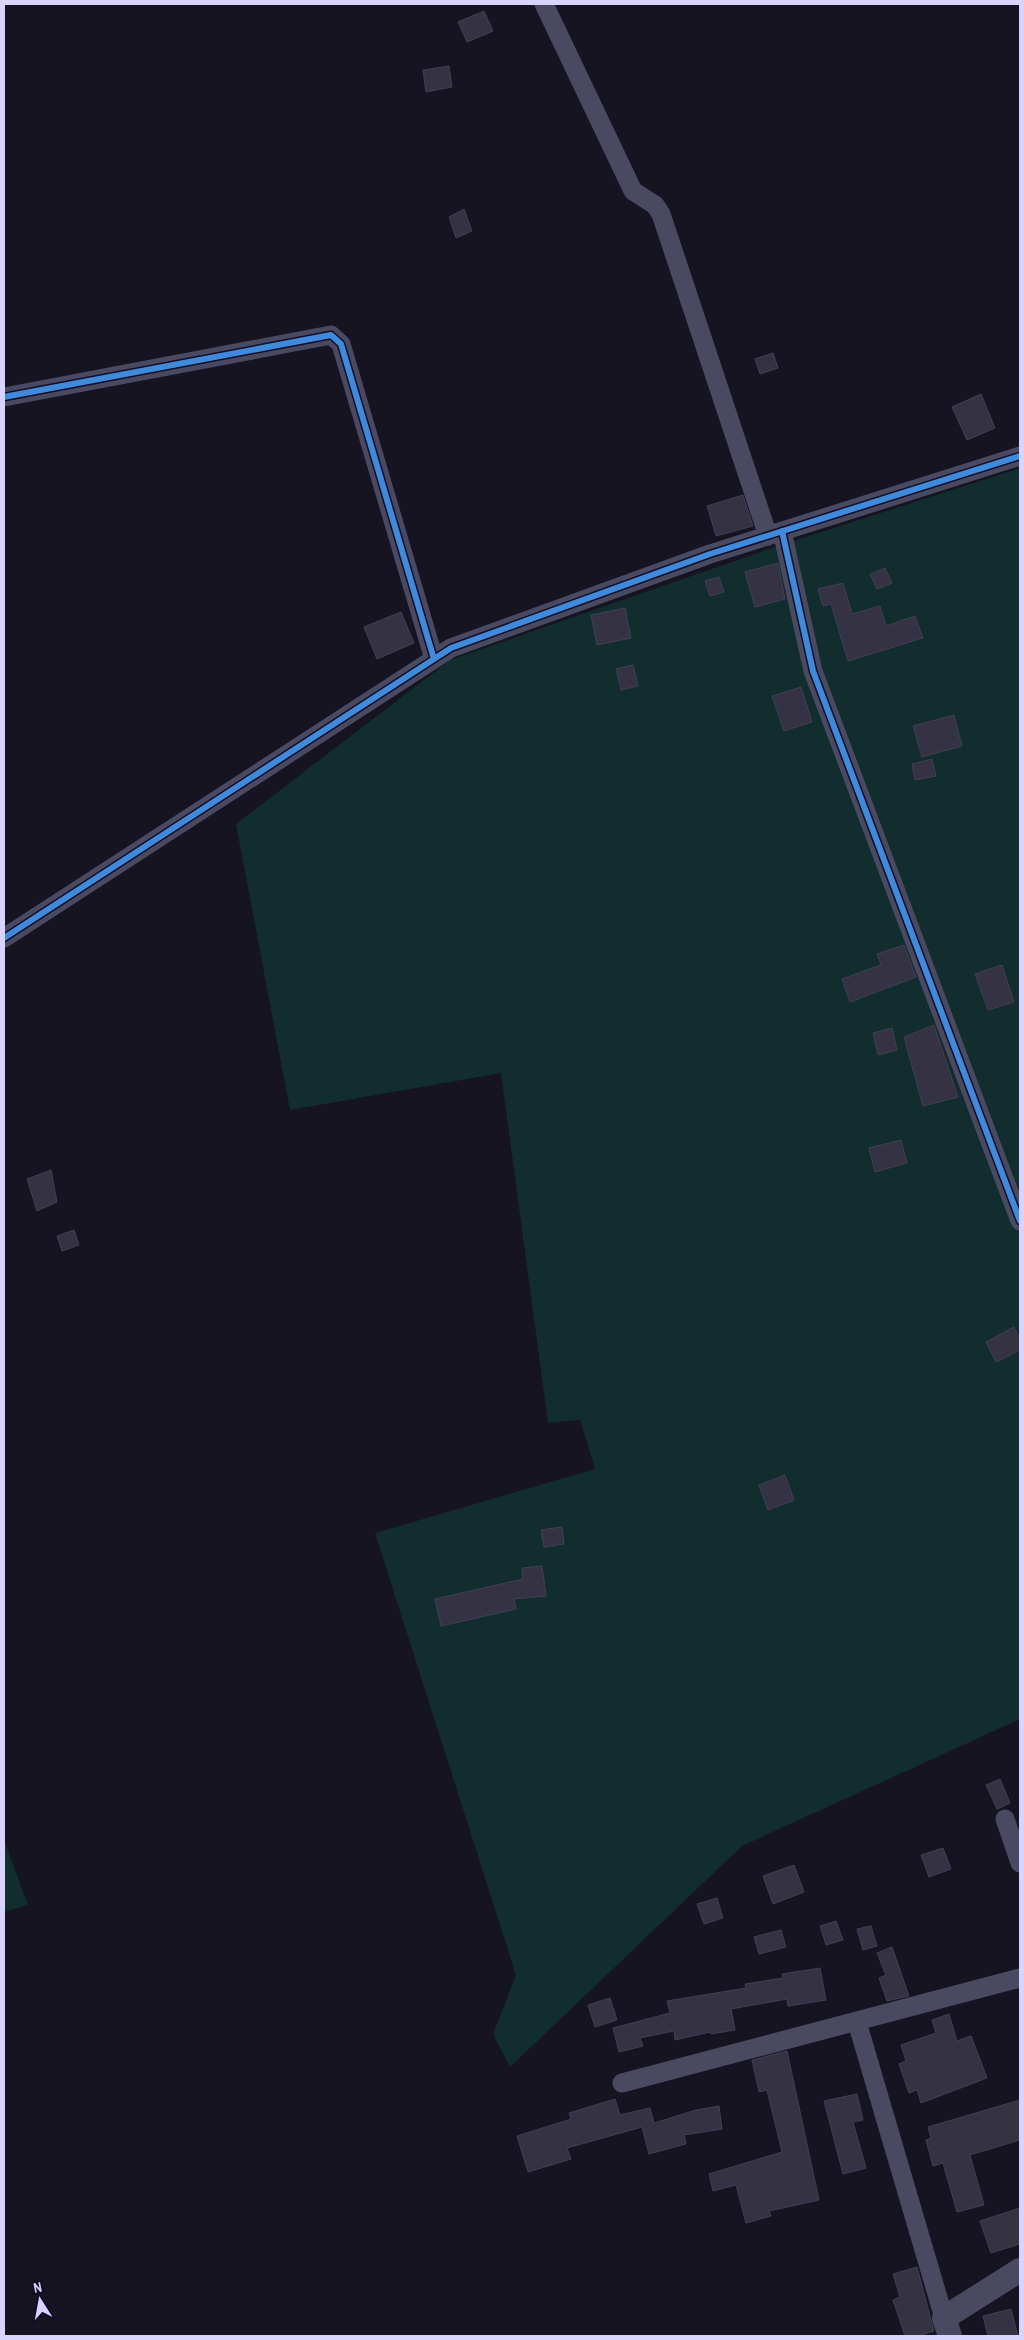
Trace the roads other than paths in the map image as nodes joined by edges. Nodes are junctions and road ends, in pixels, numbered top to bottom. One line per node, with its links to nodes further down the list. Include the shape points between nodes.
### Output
1 (544, 4): 4 (street, via 633,191 655,205 660,214)
2 (4, 397): 5 (street, via 331,335 340,344)
3 (1020, 456): 4 (street)
4 (775, 534): 5 (street, via 710,554 451,648); 7 (street, via 813,671)
5 (434, 659): 6 (street)
6 (4, 938)
7 (1020, 1221)
8 (1005, 1819): 9 (street)
9 (1020, 1863)
10 (1020, 1978): 11 (street)
11 (857, 2022): 12 (street); 14 (street)
12 (622, 2082)
13 (1020, 2270): 14 (street)
14 (947, 2327)

